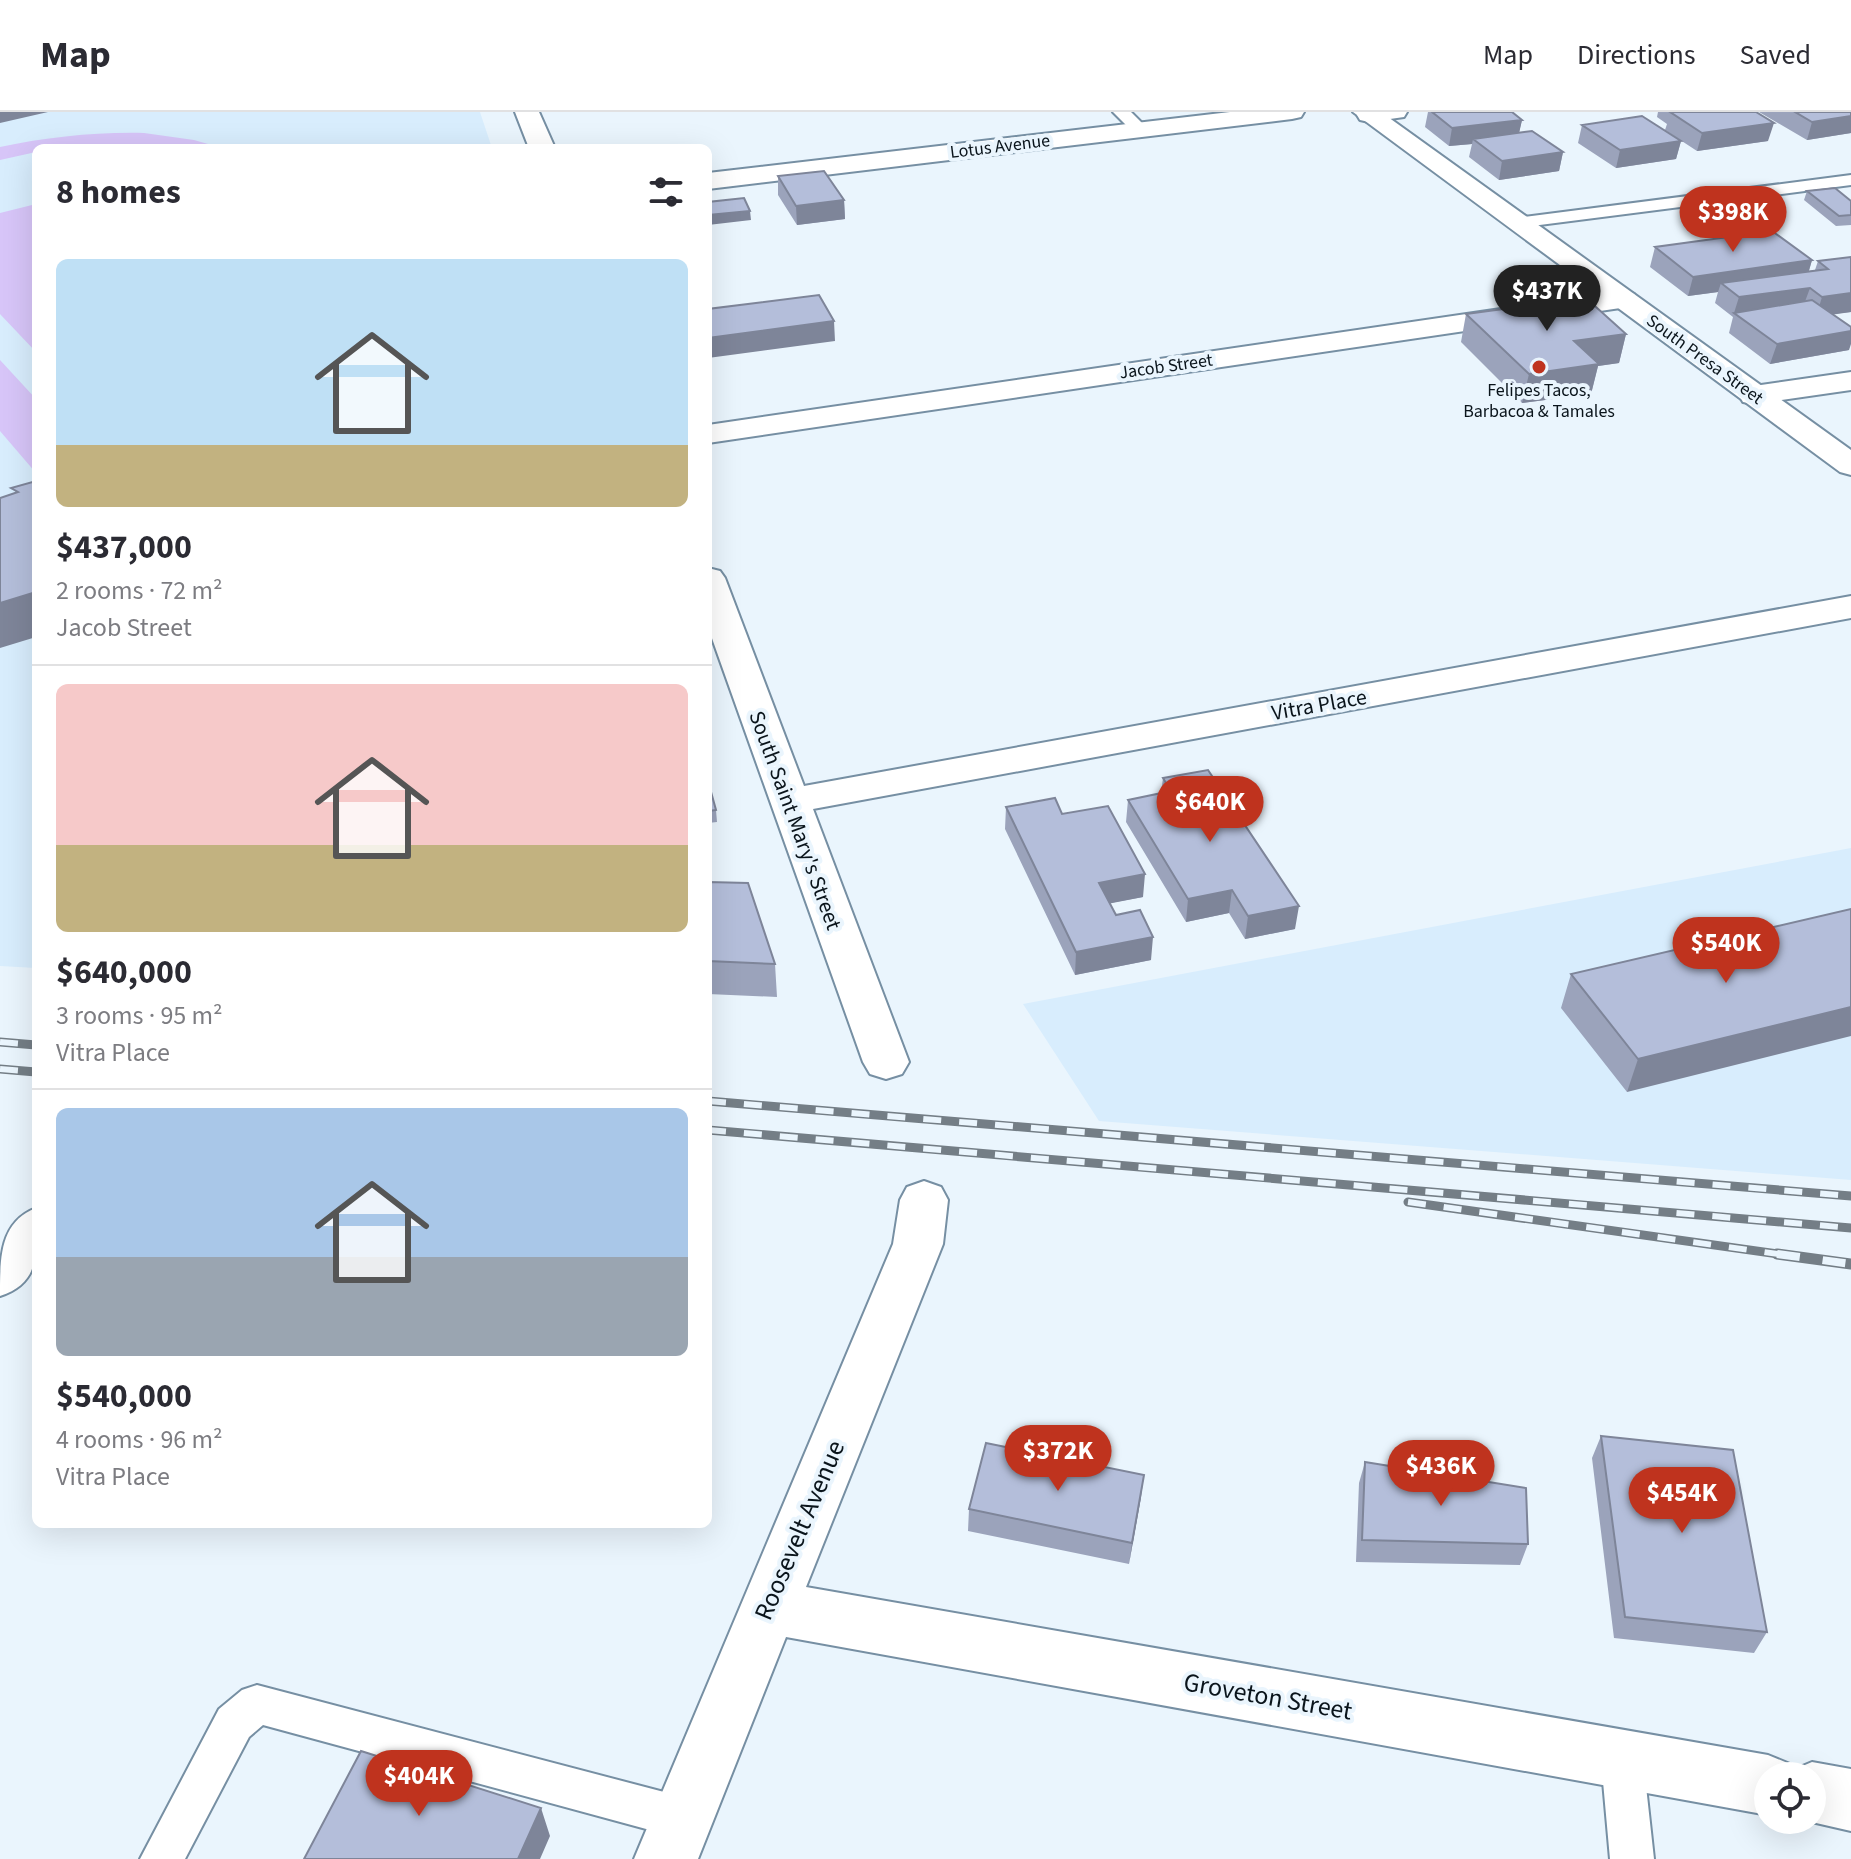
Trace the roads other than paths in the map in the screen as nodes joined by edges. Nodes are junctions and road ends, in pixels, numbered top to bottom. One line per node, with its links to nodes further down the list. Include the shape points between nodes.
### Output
1 (527, 112): 6 (street)
2 (1121, 112): 5 (lane)
3 (1292, 112): 5 (street, Lotus Avenue)
4 (1377, 113): 9 (street, South Presa Street)
5 (1140, 129): 8 (street, Lotus Avenue)
6 (540, 144)
7 (1851, 180): 9 (lane)
8 (712, 181)
9 (1517, 223): 10 (street, South Presa Street)
10 (1624, 300): 12 (street, South Presa Street); 13 (street, Jacob Street)
11 (1851, 381): 12 (street)
12 (1754, 395): 14 (street, South Presa Street)
13 (712, 433)
14 (1851, 465)
15 (712, 589): 17 (street, South Saint Mary's Street)
16 (1851, 607): 17 (street, Vitra Place)
17 (788, 801): 18 (street, South Saint Mary's Street)
18 (886, 1062)
19 (924, 1200): 22 (street, Roosevelt Avenue, via 918,1244)
20 (32, 1232): 21 (street)
21 (0, 1276)
22 (767, 1607): 23 (street, Groveton Street); 27 (street, Roosevelt Avenue)
23 (1622, 1759): 24 (street, Groveton Street); 29 (lane)
24 (1754, 1783)
25 (1826, 1796): 26 (street)
26 (1851, 1800)
27 (675, 1838): 28 (lane, via 257,1704 234,1723)
28 (162, 1859)
29 (1632, 1859)

